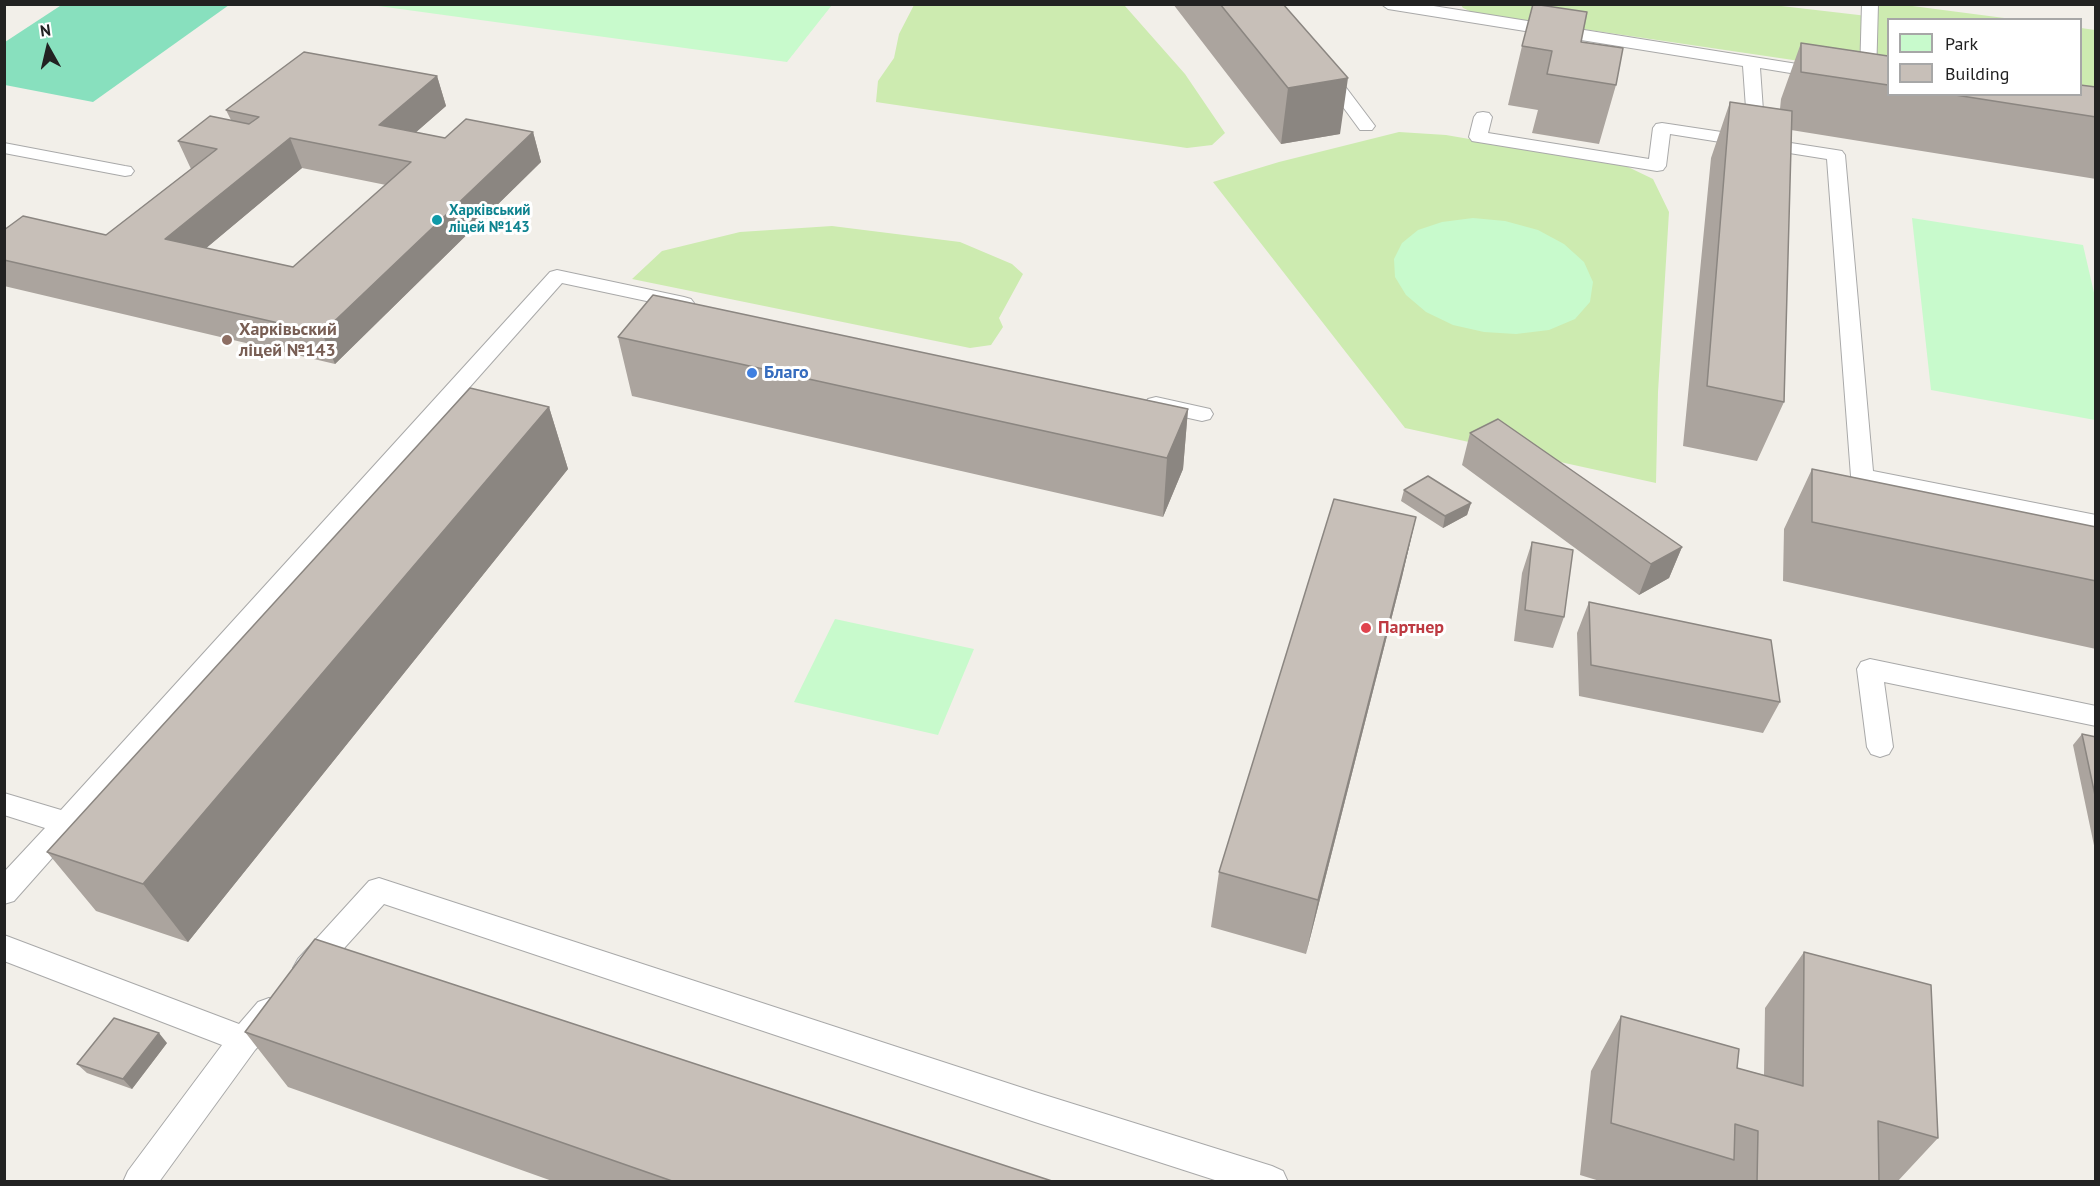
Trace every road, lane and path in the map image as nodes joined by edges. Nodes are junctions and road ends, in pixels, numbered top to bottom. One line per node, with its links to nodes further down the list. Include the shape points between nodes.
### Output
1 (1388, 4): 3 (lane)
2 (1870, 4): 6 (lane)
3 (1432, 8): 5 (lane)
4 (1316, 60): 9 (lane)
5 (1751, 63): 6 (lane); 10 (lane)
6 (1868, 81): 7 (lane)
7 (1887, 84)
8 (1483, 117): 10 (lane, via 1478,137 1657,166 1662,128)
9 (1366, 126)
10 (1758, 143): 16 (lane, via 1836,155 1862,476)
11 (4, 148): 12 (lane)
12 (125, 171)
13 (702, 307): 20 (lane, via 557,276)
14 (1133, 399): 15 (lane)
15 (1203, 414)
16 (2096, 523)
17 (2096, 716): 18 (lane, via 1870,669)
18 (1880, 747)
19 (4, 804): 20 (lane)
20 (66, 824): 21 (lane)
21 (4, 892)
22 (4, 948): 23 (lane)
23 (244, 1040): 24 (lane); 25 (lane, via 379,890)
24 (139, 1182)
25 (1272, 1182)

